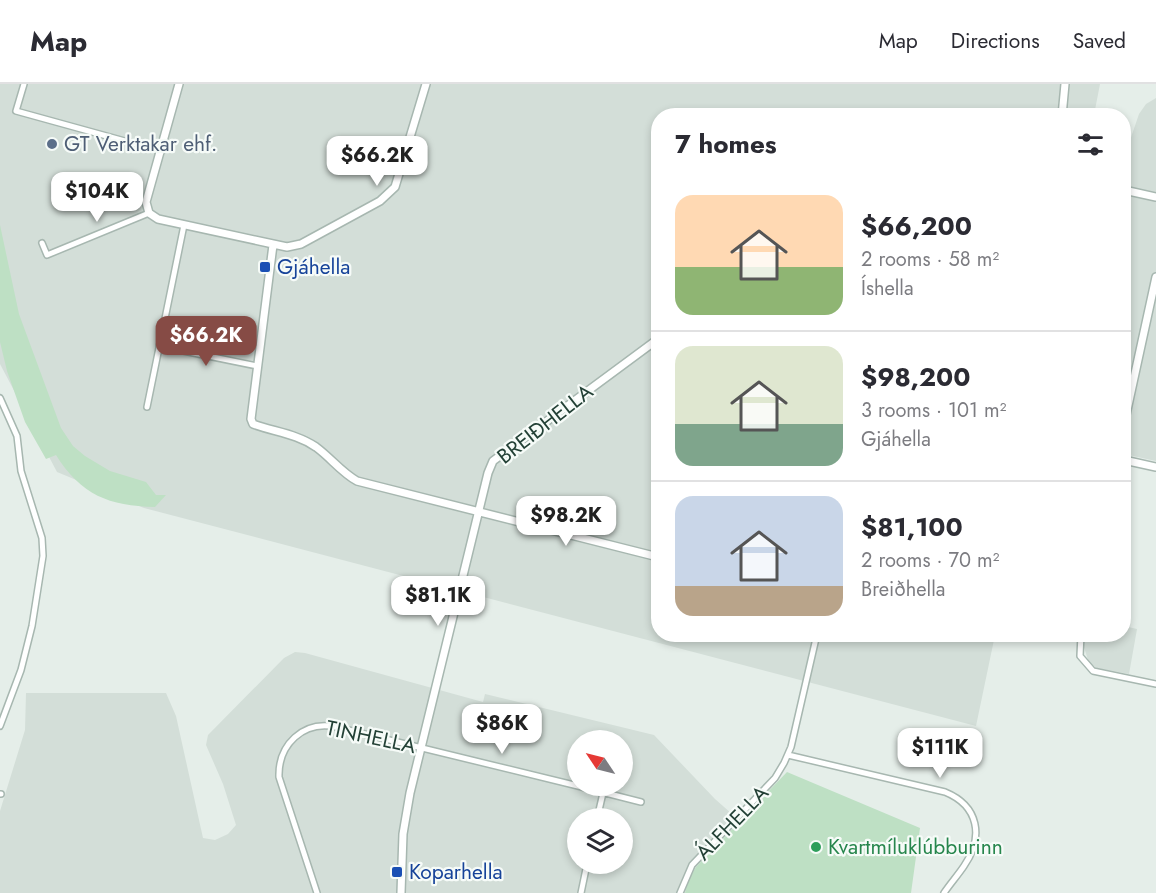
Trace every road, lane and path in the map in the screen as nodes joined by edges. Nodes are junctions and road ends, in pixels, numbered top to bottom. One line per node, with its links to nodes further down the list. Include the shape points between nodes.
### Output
1 (24, 84): 6 (street, via 16,111)
2 (179, 84): 6 (street)
3 (426, 84): 12 (street, via 398,180 388,195 301,244)
4 (1065, 84): 5 (street)
5 (1063, 108)
6 (161, 151): 9 (street, via 146,202)
7 (1131, 192): 8 (street)
8 (1156, 197)
9 (148, 213): 10 (street); 11 (street, via 47,255)
10 (184, 225): 12 (street); 15 (street)
11 (42, 243)
12 (273, 244): 16 (street)
13 (1156, 277): 17 (street)
14 (651, 344): 22 (street, BREIÐHELLA, via 501,454 488,473)
15 (159, 346): 16 (street); 19 (street)
16 (257, 366): 22 (street, via 253,424 286,433 316,448 357,481)
17 (1131, 391)
18 (0, 398): 27 (street, via 17,436 21,471 42,538 43,556 21,670)
19 (147, 407)
20 (1131, 462): 21 (street)
21 (1156, 467)
22 (480, 513): 23 (street); 28 (street, BREIÐHELLA)
23 (651, 555)
24 (815, 642): 29 (street, ÁLFHELLA)
25 (1081, 642): 26 (street, via 1080,656 1093,671)
26 (1156, 684)
27 (0, 726)
28 (420, 748): 30 (street, TINHELLA); 34 (street, TINHELLA, via 328,725 306,728 287,746 280,759 279,777); 35 (street, BREIÐHELLA, via 403,834)
29 (788, 756): 37 (street, ÁLFHELLA, via 775,778 692,865); 38 (street, via 945,792 963,802 973,814 974,838 965,865)
30 (567, 783)
31 (616, 796): 32 (street, TINHELLA)
32 (641, 802)
33 (586, 874): 36 (street)
34 (317, 893)
35 (401, 893)
36 (581, 893)
37 (680, 893)
38 (944, 893)

